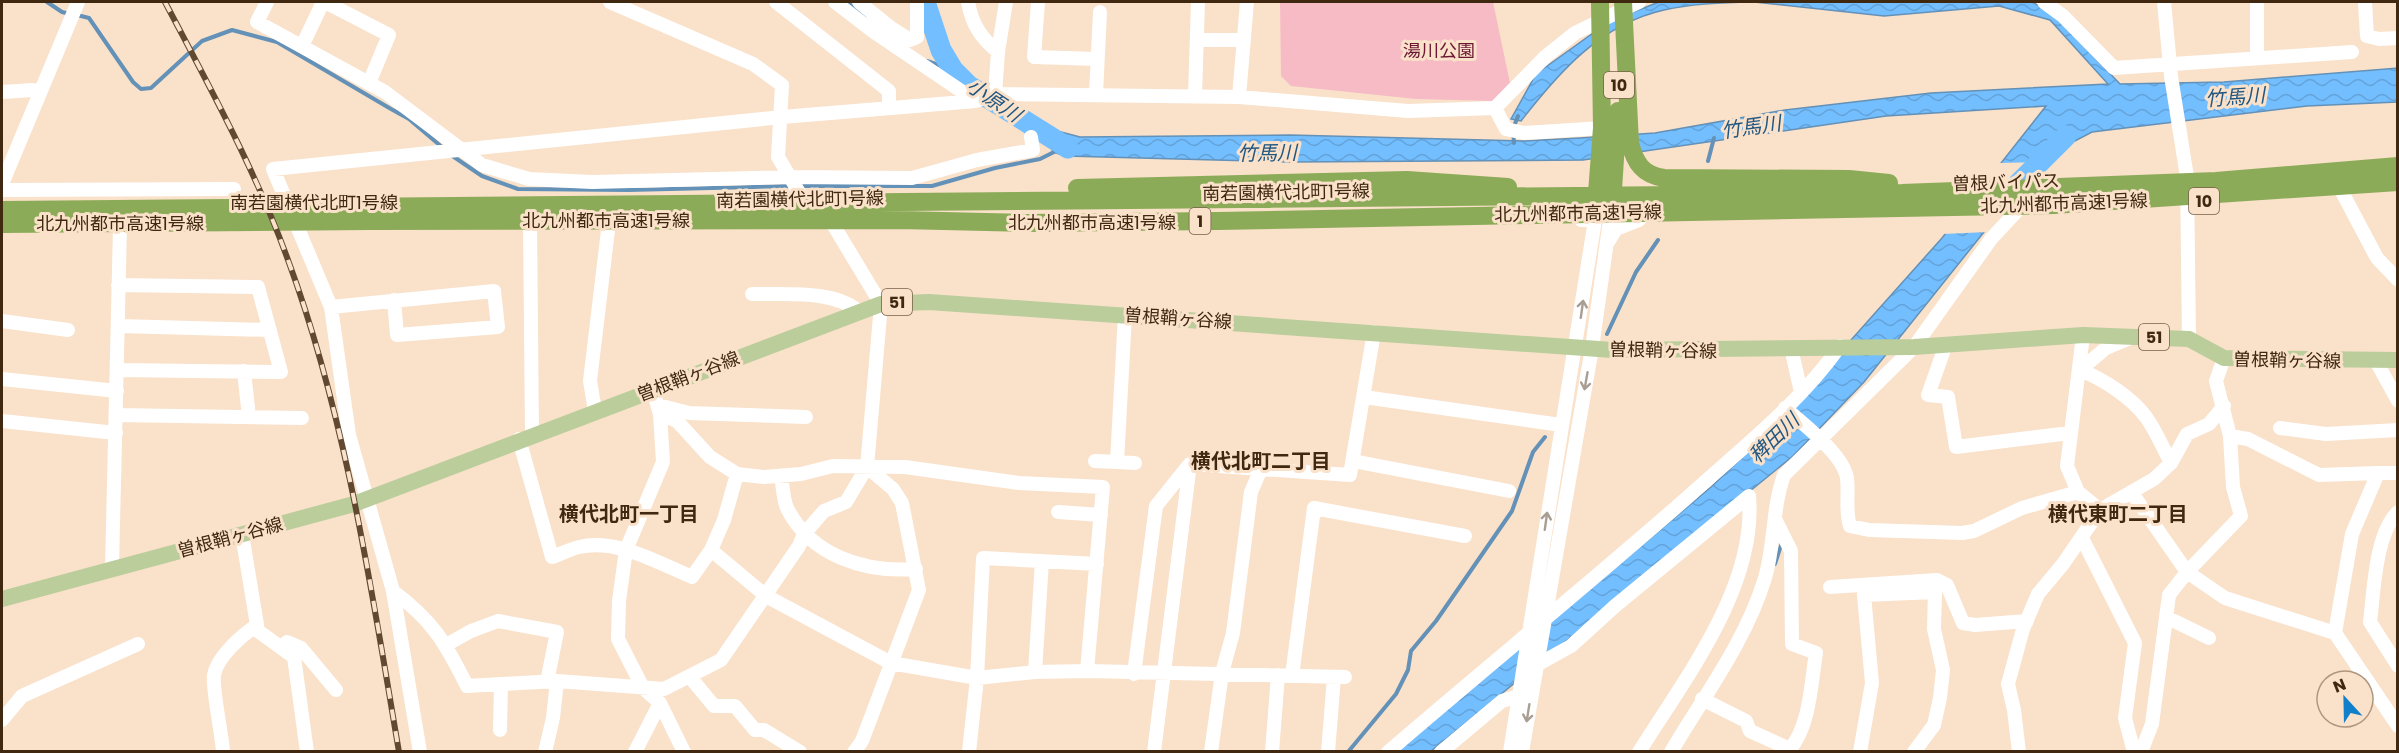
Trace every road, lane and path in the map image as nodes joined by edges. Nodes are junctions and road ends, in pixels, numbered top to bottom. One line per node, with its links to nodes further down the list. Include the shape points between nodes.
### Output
1 (266, 2): 26 (street, via 257,22)
2 (324, 2): 26 (street); 32 (street, via 389,35)
3 (610, 2): 42 (street, via 753,64 782,85)
4 (776, 2): 40 (street, via 890,91)
5 (836, 2): 22 (street)
6 (860, 2): 22 (street)
7 (917, 2): 22 (street, via 917,37 910,40)
8 (968, 2): 27 (street, via 972,21)
9 (1006, 2): 27 (street)
10 (1038, 2): 30 (street, via 1035,57)
11 (1198, 2): 24 (street)
12 (1247, 2): 25 (street)
13 (1622, 2): 43 (highway, via 1623,33)
14 (1639, 2): 41 (street, via 1575,33 1545,57)
15 (2044, 2): 31 (street, via 2114,68)
16 (2164, 2): 31 (street)
17 (2257, 2): 29 (street)
18 (2365, 2): 23 (street, via 2367,36)
19 (73, 3): 34 (street)
20 (1600, 4): 43 (highway, 10)
21 (1100, 12): 30 (street)
22 (879, 27): 39 (street)
23 (2397, 38)
24 (1197, 40): 25 (street); 37 (street)
25 (1244, 40): 38 (street)
26 (302, 46): 32 (street)
27 (998, 52): 35 (street)
28 (2352, 52): 29 (street)
29 (2257, 58): 31 (street)
30 (1097, 59): 36 (street)
31 (2171, 69): 50 (street)
32 (369, 83): 45 (street)
33 (2, 92): 34 (street)
34 (40, 93): 52 (street)
35 (995, 94): 36 (street); 39 (street)
36 (1096, 94): 37 (street)
37 (1195, 95): 38 (street)
38 (1239, 96): 41 (street, via 1408,111)
39 (976, 101): 40 (street)
40 (889, 108): 42 (street)
41 (1495, 108): 43 (street, via 1506,129 1524,133)
42 (782, 117): 45 (street); 49 (street, via 778,157)
43 (1612, 134): 46 (highway); 46 (highway, 10)
44 (1030, 137): 49 (street, via 1033,150 912,178)
45 (462, 148): 49 (street, via 482,165 529,179 592,182); 82 (street, via 273,169)
46 (1612, 159): 53 (highway, via 1664,178 1849,179); 58 (highway, 10)
47 (2397, 159): 50 (highway, 曽根バイパス / 10)
48 (2397, 166): 61 (highway, 北九州都市高速1号線 / 1, via 2216,181 1902,193)
49 (790, 177): 60 (street)
50 (2187, 177): 53 (highway, 曽根バイパス / 10); 62 (street)
51 (2397, 182): 66 (highway, 北九州都市高速1号線 / 1, via 2054,205 1026,224)
52 (2, 184)
53 (1902, 185): 58 (highway, 曽根バイパス / 10)
54 (2397, 188): 59 (highway, 曽根バイパス / 10)
55 (234, 189): 57 (street)
56 (1543, 189): 58 (street, 南若園横代北町1号線); 60 (street, 南若園横代北町1号線); 61 (highway, via 1407,180 1111,186)
57 (2, 190)
58 (1607, 191): 65 (highway, 曽根バイパス / 10, via 1625,203 1771,203); 67 (highway, 10)
59 (2342, 192): 62 (highway, 曽根バイパス / 10); 77 (street, via 2377,258)
60 (803, 199): 63 (street, 南若園横代北町1号線, via 205,203); 73 (street)
61 (928, 200): 63 (highway, 北九州都市高速1号線 / 1)
62 (2188, 202): 64 (highway, 曽根バイパス / 10); 92 (street)
63 (2, 209)
64 (2013, 212): 65 (highway, 曽根バイパス / 10); 95 (street)
65 (1923, 216): 68 (highway, 曽根バイパス / 10)
66 (900, 220): 69 (highway, via 1026,212 1404,208); 72 (highway, 北九州都市高速1号線 / 1)
67 (1602, 220): 68 (highway, 曽根バイパス / 10); 69 (street, 南若園横代北町1号線); 76 (street); 96 (street, one-way to 67)
68 (1639, 220): 76 (street, via 1616,229)
69 (1503, 221): 73 (street, 南若園横代北町1号線, via 1218,229)
70 (609, 222): 71 (street, 南若園横代北町1号線); 73 (street, 南若園横代北町1号線); 112 (street, via 590,381)
71 (530, 223): 74 (street, 南若園横代北町1号線); 124 (street)
72 (2, 224)
73 (834, 226): 81 (street)
74 (120, 227): 75 (street, 南若園横代北町1号線); 78 (street)
75 (2, 229)
76 (1606, 245): 96 (street)
77 (2397, 280)
78 (118, 285): 86 (street); 88 (street, via 258,287)
79 (752, 294): 83 (street, via 824,297 851,304)
80 (394, 300): 80 (street, via 494,291 498,327 397,335); 82 (street)
81 (881, 304): 83 (main road, 曽根鞘ヶ谷線 / 51); 84 (main road, 曽根鞘ヶ谷線 / 51, via 929,302); 132 (street)
82 (331, 307): 141 (street, via 349,435)
83 (860, 312): 109 (main road, 曽根鞘ヶ谷線 / 51)
84 (1125, 315): 89 (main road, 曽根鞘ヶ谷線 / 51); 128 (street)
85 (2, 321): 87 (street)
86 (119, 326): 88 (street); 101 (street)
87 (68, 330)
88 (270, 330): 103 (street, via 281,372)
89 (1374, 332): 96 (main road, 曽根鞘ヶ谷線 / 51); 107 (street)
90 (2083, 335): 91 (main road, 曽根鞘ヶ谷線 / 51); 93 (main road, 曽根鞘ヶ谷線 / 51); 102 (street)
91 (2134, 336): 92 (main road, 曽根鞘ヶ谷線 / 51); 102 (street, via 2106,348)
92 (2189, 339): 98 (main road, 曽根鞘ヶ谷線 / 51)
93 (1946, 344): 95 (main road, 曽根鞘ヶ谷線 / 51); 122 (street, via 1928,395 1948,397 1956,447)
94 (1840, 346): 95 (main road, 曽根鞘ヶ谷線 / 51); 97 (main road, 曽根鞘ヶ谷線 / 51); 106 (street)
95 (1910, 346): 125 (street)
96 (1584, 347): 97 (main road, 曽根鞘ヶ谷線 / 51, via 1715,351); 118 (street); 163 (street, one-way to 163, via 1552,576)
97 (1791, 348): 106 (street)
98 (2223, 358): 100 (main road, 曽根鞘ヶ谷線 / 51); 110 (street, via 2217,381)
99 (2397, 360): 100 (main road, 曽根鞘ヶ谷線 / 51)
100 (2376, 361): 108 (street)
101 (118, 370): 103 (street); 105 (street)
102 (2080, 370): 122 (street); 130 (street, via 2096,376 2146,417)
103 (244, 372): 114 (street)
104 (2, 379): 105 (street)
105 (117, 391): 113 (street)
106 (1801, 392): 111 (street)
107 (1364, 397): 118 (street); 126 (street)
108 (2397, 401)
109 (657, 403): 112 (main road, 曽根鞘ヶ谷線 / 51); 115 (street, via 689,413); 135 (street, via 710,457); 151 (street, via 663,462)
110 (2224, 406): 123 (street); 130 (street, via 2209,423 2187,434)
111 (1785, 408): 125 (street); 163 (street, via 1573,598)
112 (594, 411): 124 (main road, 曽根鞘ヶ谷線 / 51)
113 (117, 416): 114 (street); 121 (street)
114 (249, 417): 116 (street)
115 (806, 417)
116 (302, 418)
117 (2, 421): 121 (street)
118 (1561, 425): 163 (street, one-way to 118, via 1538,579)
119 (2280, 428): 120 (street, via 2326,434)
120 (2397, 430)
121 (116, 433): 155 (street)
122 (2070, 434): 139 (street, via 2067,466)
123 (2230, 436): 134 (street, via 2248,439 2319,475); 157 (street, via 2233,488 2241,516)
124 (526, 437): 141 (main road, 曽根鞘ヶ谷線 / 51); 151 (street, via 552,557 581,547)
125 (1819, 439): 139 (street, via 1845,468 1850,526 1869,530 1974,531 2022,508); 146 (street, via 1784,475 1775,500)
126 (1353, 460): 133 (street, via 1350,475); 138 (street)
127 (1095, 461): 128 (street)
128 (1117, 462): 129 (street)
129 (1135, 463)
130 (2171, 463): 140 (street)
131 (1190, 464): 133 (street); 176 (street); 177 (street, via 1156,506)
132 (867, 467): 137 (street, via 833,466); 145 (street, via 905,467 1019,483 1103,487); 148 (street, via 846,502 824,511); 156 (street, via 893,489 902,503)
133 (1261, 469): 178 (street, via 1251,492 1233,633)
134 (2378, 473): 136 (street); 166 (street, via 2352,534)
135 (737, 474): 137 (street); 152 (street)
136 (2397, 474)
137 (781, 476): 148 (street, via 786,506)
138 (1509, 491)
139 (2078, 492): 142 (street)
140 (2132, 493): 142 (street); 157 (street)
141 (368, 498): 147 (main road, 曽根鞘ヶ谷線 / 51); 159 (street)
142 (2100, 510): 150 (street)
143 (1058, 512): 145 (street)
144 (2397, 512): 172 (street, via 2381,542 2370,622)
145 (1101, 515): 154 (street)
146 (1775, 519): 187 (street, via 1765,578 1750,621); 192 (street, via 1791,551 1792,644 1816,653 1798,740)
147 (242, 534): 155 (main road, 曽根鞘ヶ谷線 / 51); 165 (street)
148 (804, 534): 156 (street, via 825,552 857,564 893,571); 160 (street)
149 (1465, 536): 179 (street, via 1314,508)
150 (2082, 538): 164 (street, via 2038,594); 215 (street, via 2135,643 2125,718)
151 (626, 550): 152 (street, via 692,577); 184 (street, via 618,639)
152 (711, 550): 160 (street)
153 (1042, 561): 154 (street); 175 (street); 181 (street, via 983,558)
154 (1097, 564): 174 (street)
155 (112, 568): 161 (main road, 曽根鞘ヶ谷線 / 51)
156 (916, 568): 171 (street, via 919,590)
157 (2187, 572): 162 (street, via 2169,595); 166 (street, via 2225,598)
158 (1830, 587): 164 (street, via 1937,580 1947,585 1963,623)
159 (393, 591): 169 (street, via 414,607); 195 (street)
160 (766, 596): 171 (street); 180 (street, via 721,660)
161 (2, 599)
162 (2166, 617): 167 (street); 216 (street, via 2152,724)
163 (1539, 620): 173 (street); 185 (street); 206 (street)
164 (2027, 621): 214 (street, via 2008,684)
165 (257, 625): 170 (street, via 258,631); 193 (street, via 225,656 214,675)
166 (2335, 633): 190 (street)
167 (2209, 638)
168 (138, 644): 189 (street, via 22,696)
169 (446, 645): 182 (street, via 498,621 557,632); 183 (street, via 467,686)
170 (282, 648): 186 (street, via 286,642 301,648); 194 (street, via 294,657)
171 (891, 663): 181 (street); 200 (street, via 862,741)
172 (2397, 666)
173 (1535, 670): 209 (street, one-way to 209); 210 (street, via 1571,646 1749,496 1751,514 1744,560 1724,610)
174 (1087, 671): 175 (street); 177 (street)
175 (1035, 672): 181 (street)
176 (1164, 672): 177 (street); 178 (street); 202 (street)
177 (1134, 674)
178 (1222, 674): 179 (street); 203 (street)
179 (1285, 675): 204 (street); 205 (street, via 1340,677)
180 (690, 676): 184 (street, via 664,689); 199 (street, via 714,706 735,706 755,730 764,730)
181 (977, 678): 201 (street)
182 (552, 682): 183 (street); 184 (street); 196 (street, via 553,718)
183 (501, 684): 191 (street)
184 (643, 688): 188 (street)
185 (1520, 689): 207 (street); 208 (street)
186 (336, 690)
187 (1702, 699): 192 (street, via 1746,721 1750,731); 211 (street)
188 (660, 704): 197 (street); 198 (street)
189 (2, 720)
190 (2397, 726)
191 (500, 730)
192 (1790, 750)
193 (223, 752)
194 (307, 752)
195 (420, 752)
196 (545, 752)
197 (635, 752)
198 (684, 752)
199 (800, 752)
200 (854, 752)
201 (969, 752)
202 (1154, 752)
203 (1211, 752)
204 (1272, 752)
205 (1328, 752)
206 (1388, 752)
207 (1441, 752)
208 (1510, 752)
209 (1522, 752)
210 (1639, 752)
211 (1671, 752)
212 (1860, 752): 213 (street, via 1872,683 1864,595 1935,592 1934,629 1943,670 1940,698 1934,725)
213 (1914, 752)
214 (2019, 752)
215 (2134, 752)
216 (2141, 752)

